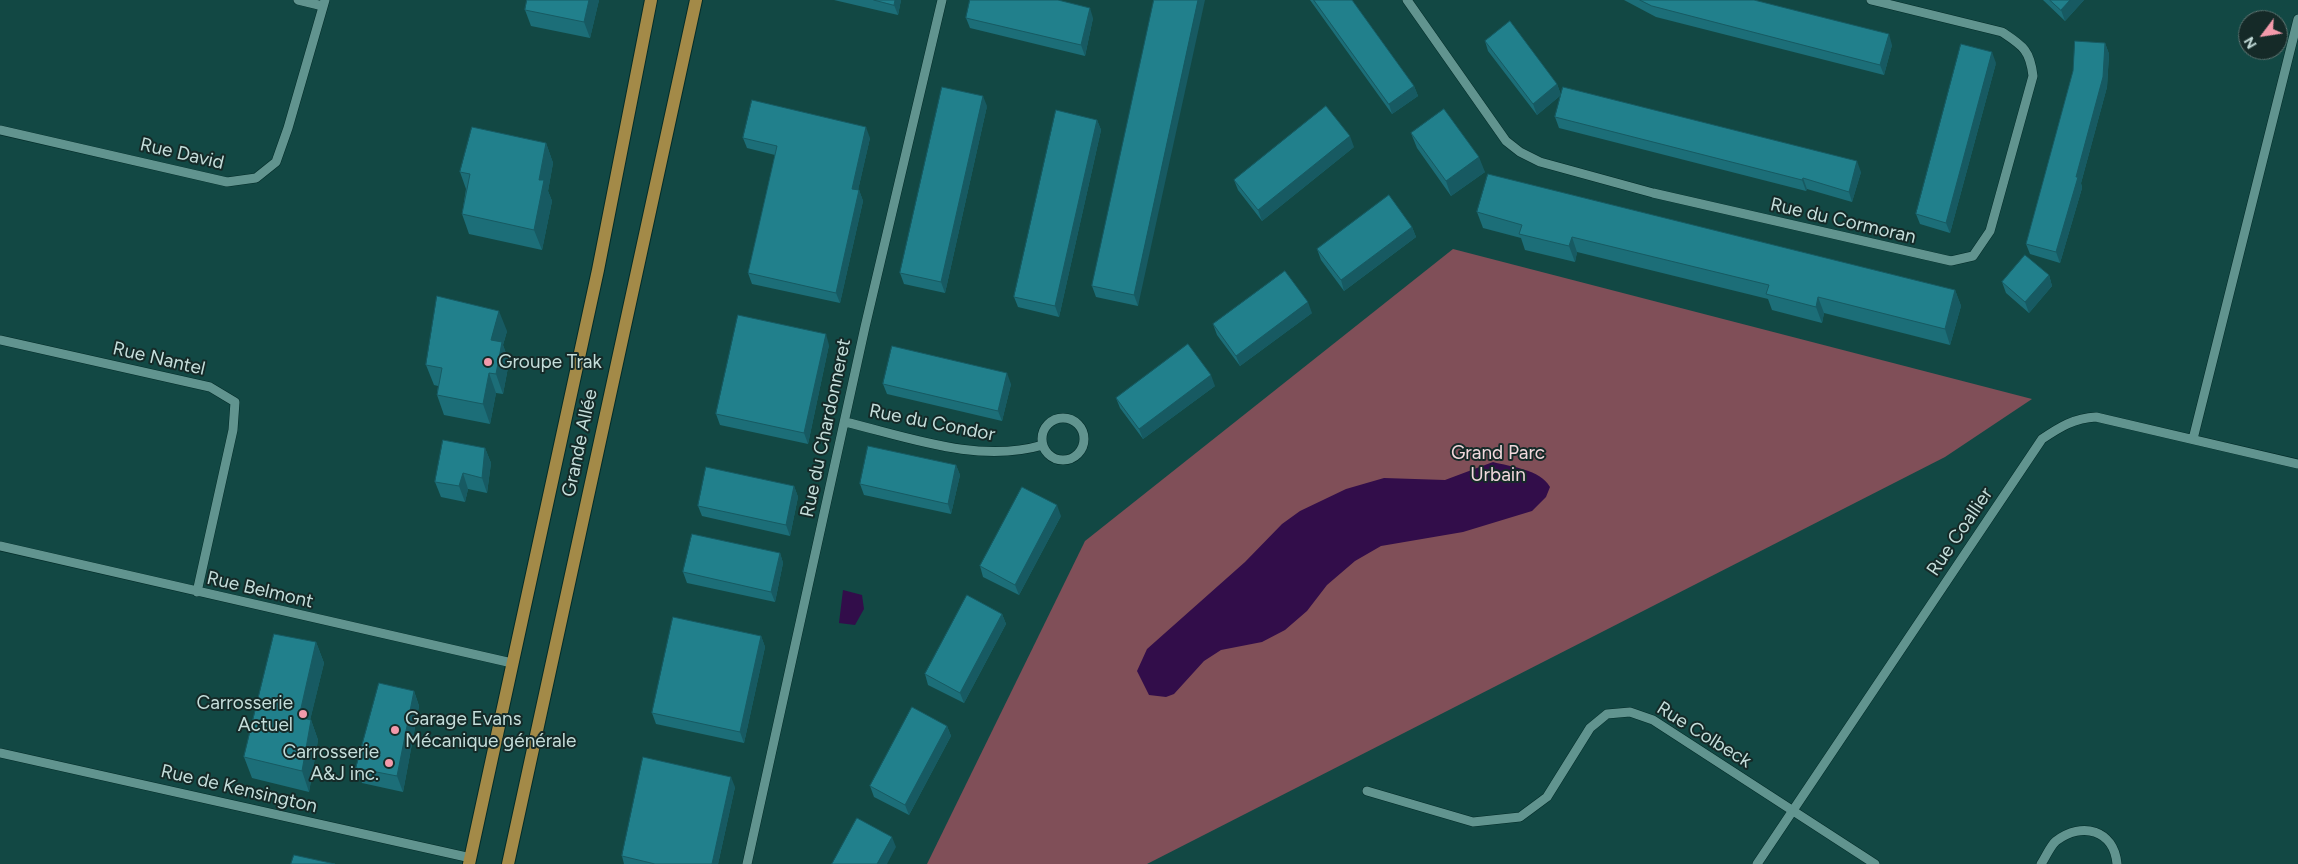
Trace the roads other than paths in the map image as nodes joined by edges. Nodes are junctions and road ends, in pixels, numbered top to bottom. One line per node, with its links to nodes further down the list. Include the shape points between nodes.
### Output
1 (298, 0): 7 (street)
2 (650, 0): 17 (main road, Grande Allée, via 598,270)
3 (696, 0): 22 (main road, Grande Allée)
4 (942, 0): 11 (street, Rue du Chardonneret)
5 (1408, 0): 6 (street, Rue du Cormoran, via 1506,141 1540,162 1865,244 1951,261 1973,256 1990,231 2033,76 2031,57 2002,32)
6 (1871, 0)
7 (324, 3): 9 (street, Rue David, via 276,162 256,178 228,182)
8 (2298, 19): 12 (street)
9 (0, 130)
10 (0, 340): 16 (street, Rue Nantel, via 210,387 235,402 233,430)
11 (844, 422): 13 (street, Rue du Condor, via 980,452 1019,451); 23 (street, Rue du Chardonneret)
12 (2193, 439): 14 (street, Rue Coallier); 20 (street, Rue Coallier, via 2096,417 2064,424 2042,439)
13 (1043, 445): 13 (street, via 1051,456 1066,460 1080,450 1083,434 1073,421 1057,419 1044,429)
14 (2298, 464)
15 (0, 546): 16 (street, Rue Belmont)
16 (197, 592): 17 (street, Rue Belmont)
17 (512, 663): 21 (main road, Grande Allée)
18 (0, 753): 21 (street, Rue de Kensington)
19 (1367, 791): 20 (street, Rue Colbeck, via 1473,822 1520,816 1547,796 1590,728 1607,714 1630,712 1653,720)
20 (1794, 811): 24 (street, Rue Coallier); 25 (street, Rue Colbeck)
21 (470, 861)
22 (508, 864)
23 (747, 864)
24 (1757, 864)
25 (1875, 864)
26 (2041, 864): 27 (street, via 2055,842 2072,831 2092,829 2105,837 2116,853)
27 (2117, 864)

